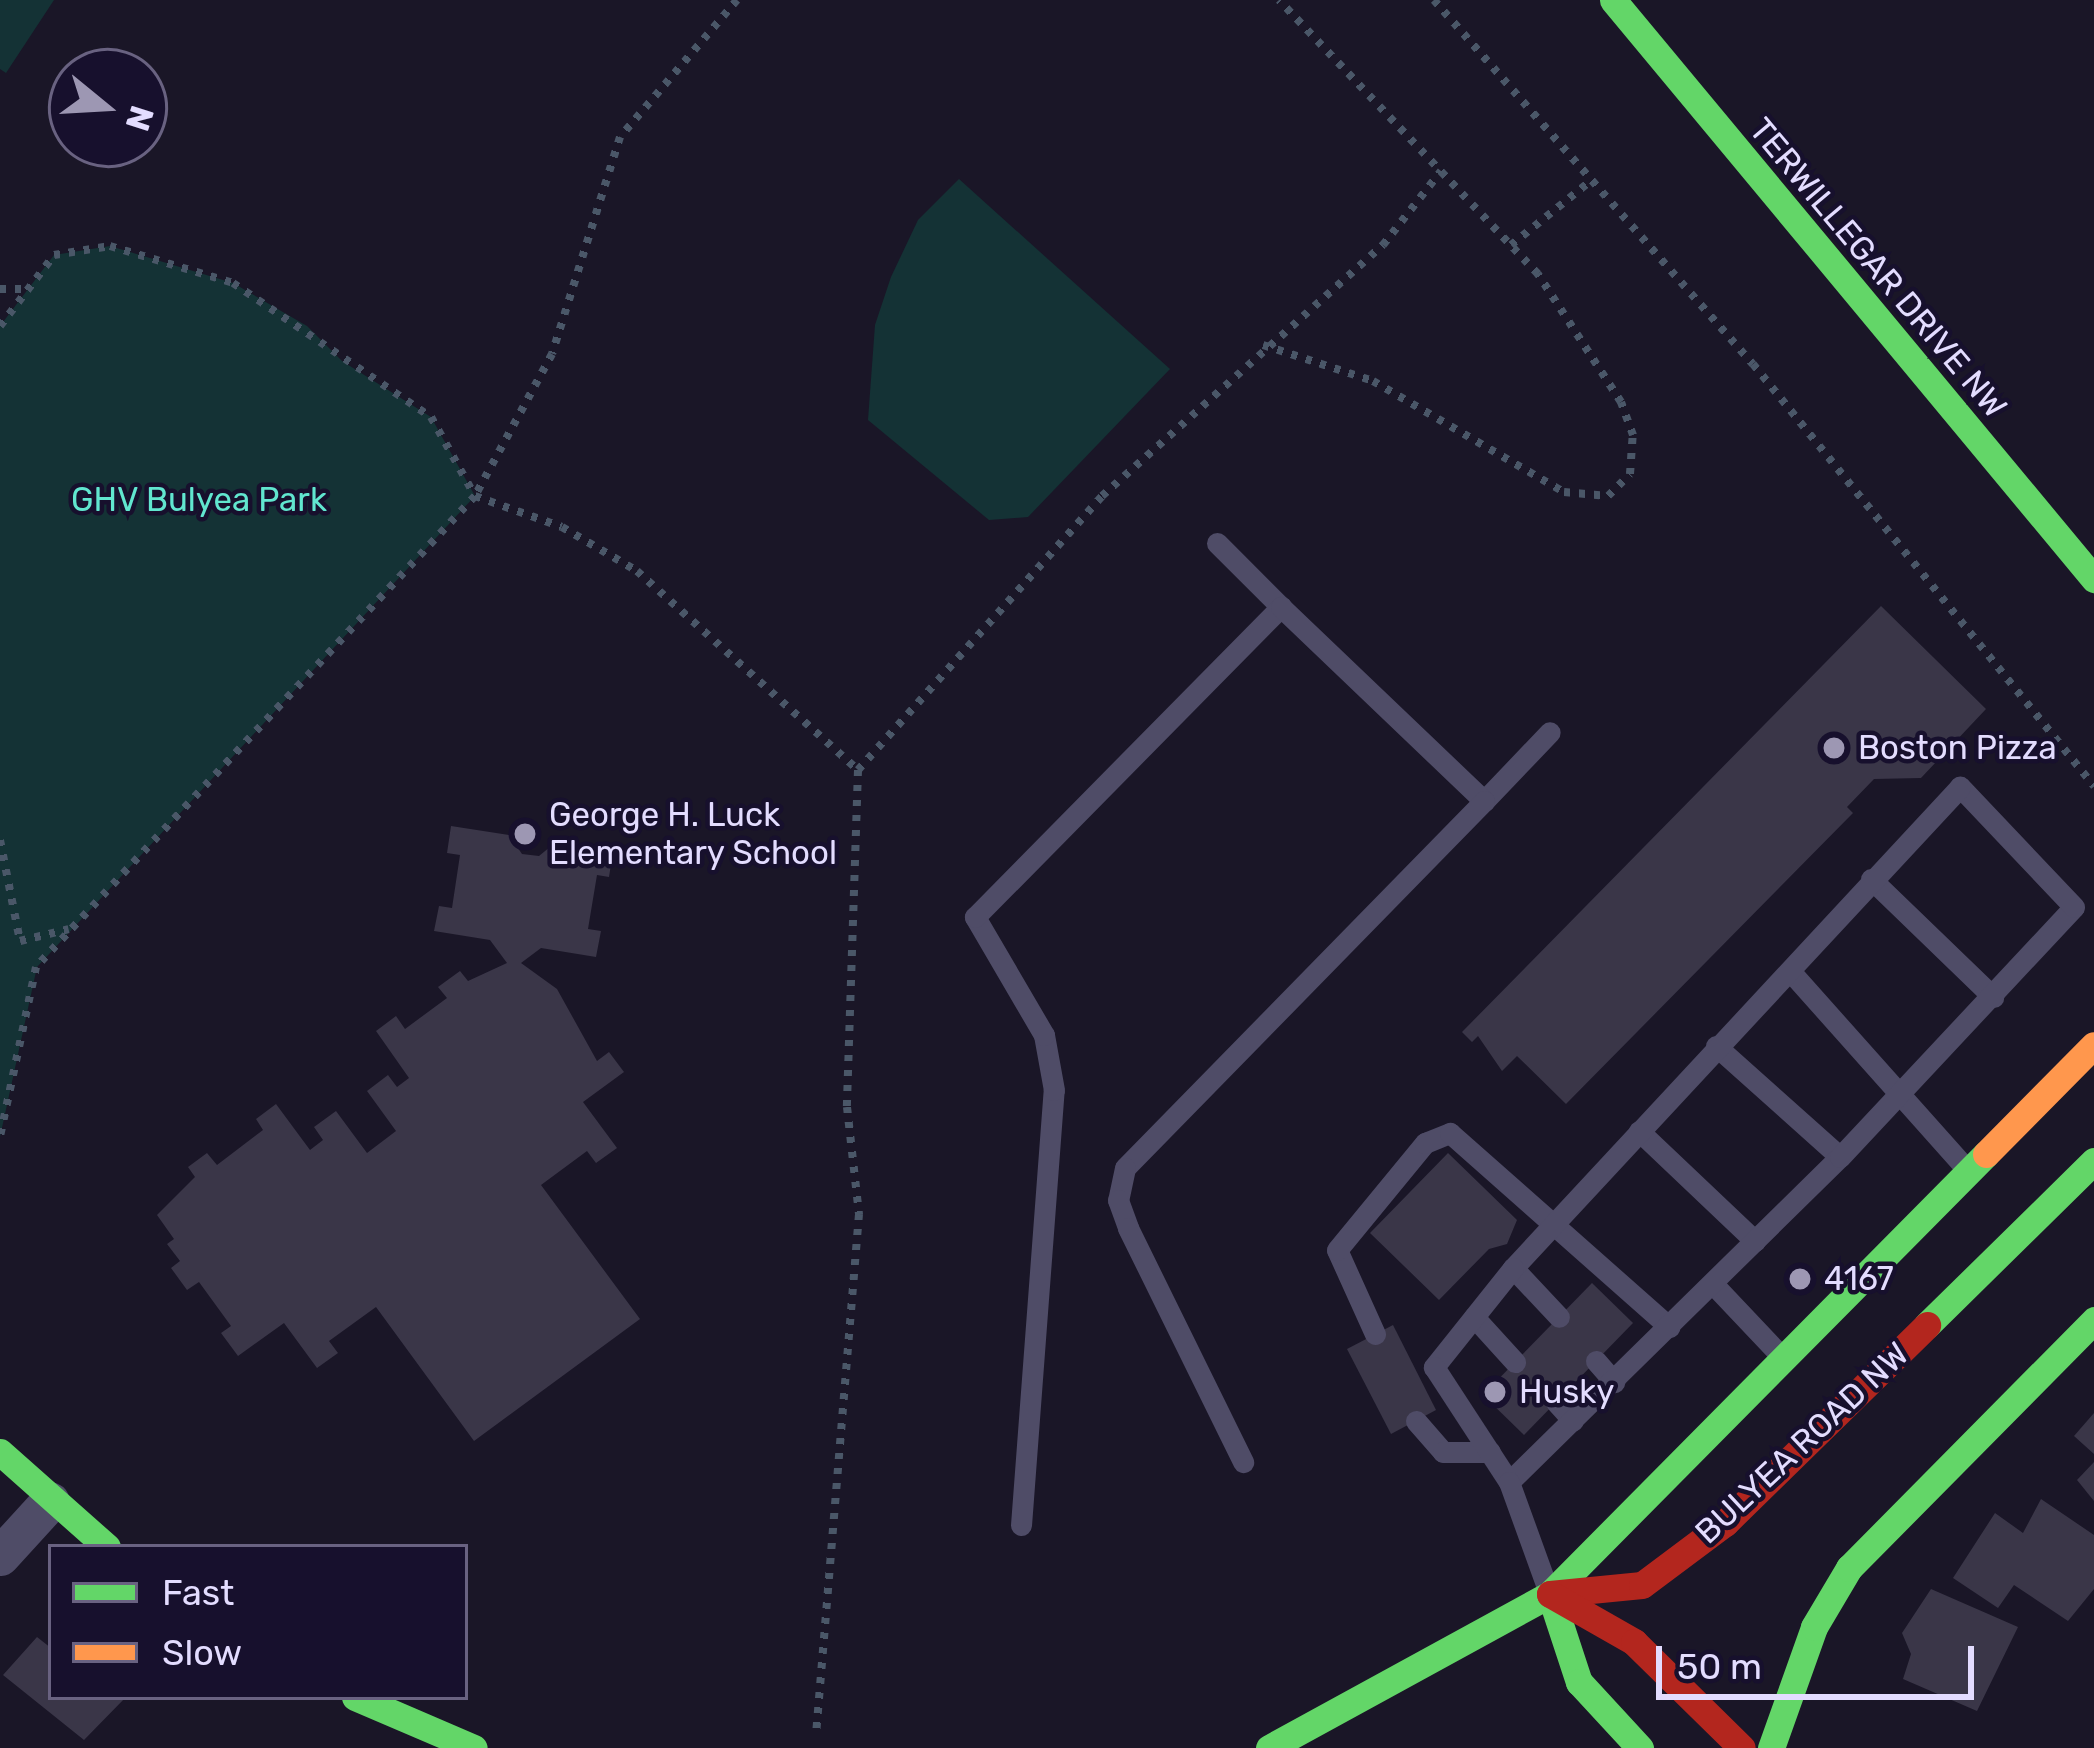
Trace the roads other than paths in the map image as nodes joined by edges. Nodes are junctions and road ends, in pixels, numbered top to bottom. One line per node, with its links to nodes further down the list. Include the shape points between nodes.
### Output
1 (1612, 0): 3 (street, TERWILLEGAR DRIVE NW)
2 (1217, 542): 4 (lane)
3 (2094, 579)
4 (1281, 607): 6 (lane); 39 (lane, via 975,917 1044,1036 1054,1090)
5 (1550, 732): 6 (lane)
6 (1484, 801): 36 (lane, via 1125,1168 1118,1200 1128,1228)
7 (1871, 879): 8 (lane); 9 (lane); 9 (lane, via 1960,787 2074,907)
8 (1790, 970): 11 (lane); 12 (lane)
9 (1993, 997): 12 (lane)
10 (2094, 1045): 16 (street, BULYEA ROAD NW)
11 (1716, 1046): 13 (lane); 14 (lane)
12 (1903, 1093): 14 (lane); 16 (lane)
13 (1639, 1130): 17 (lane); 19 (lane)
14 (1840, 1157): 19 (lane)
15 (2094, 1161): 18 (street, BULYEA ROAD NW)
16 (1985, 1189): 18 (street); 27 (street, BULYEA ROAD NW)
17 (1557, 1220): 20 (lane); 25 (lane); 26 (lane, via 1464,1137 1425,1143 1337,1250)
18 (2022, 1229): 42 (street, BULYEA ROAD NW, via 1725,1523 1642,1585)
19 (1755, 1241): 21 (lane)
20 (1514, 1268): 22 (lane); 23 (lane)
21 (1712, 1284): 25 (lane); 27 (lane)
22 (1474, 1317): 29 (lane); 35 (lane, via 1434,1367)
23 (1559, 1317)
24 (2094, 1320): 48 (street, via 1849,1568 1814,1627)
25 (1669, 1327): 30 (lane)
26 (1375, 1334)
27 (1784, 1360): 42 (street, BULYEA ROAD NW)
28 (1595, 1361): 30 (lane)
29 (1515, 1362)
30 (1614, 1382): 33 (lane)
31 (1556, 1402): 33 (lane)
32 (1415, 1420): 35 (lane, via 1443,1452)
33 (1573, 1420): 37 (lane)
34 (0, 1452): 38 (street)
35 (1490, 1452): 37 (lane)
36 (1243, 1462)
37 (1509, 1482): 42 (lane)
38 (50, 1501): 40 (street); 41 (street)
39 (1021, 1525)
40 (102, 1544)
41 (0, 1556)
42 (1550, 1594): 45 (street, BULYEA ROAD NW); 46 (street, via 1579,1682); 47 (street, via 1634,1642)
43 (362, 1700): 44 (street)
44 (466, 1747)
45 (1269, 1748)
46 (1640, 1748)
47 (1742, 1748)
48 (1772, 1748)

